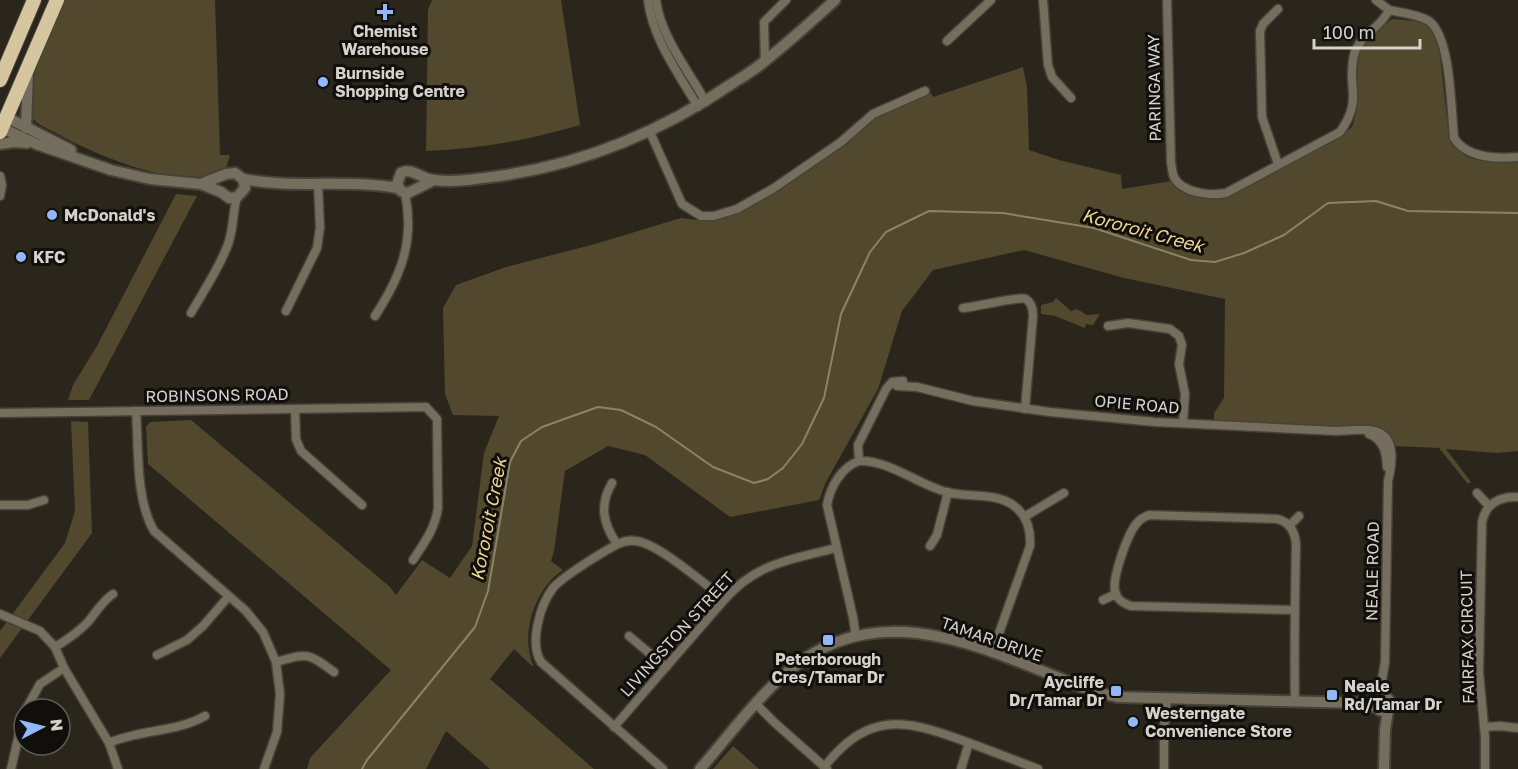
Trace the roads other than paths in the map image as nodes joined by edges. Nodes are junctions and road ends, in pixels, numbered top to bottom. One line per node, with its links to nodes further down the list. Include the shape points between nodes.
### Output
1 (34, 0): 17 (highway)
2 (57, 0): 16 (highway)
3 (648, 0): 20 (street, via 650,17 661,40)
4 (656, 0): 20 (street, via 660,19)
5 (786, 0): 15 (street, via 764,22)
6 (835, 0): 15 (street)
7 (991, 0): 14 (street)
8 (1043, 0): 19 (street, via 1048,65 1052,77)
9 (1167, 0): 28 (street, PARINGA WAY, via 1173,176 1179,184 1215,195 1226,193)
10 (1376, 0): 13 (street)
11 (1385, 0): 13 (street)
12 (1278, 9): 28 (street, via 1260,31 1262,117)
13 (1389, 10): 26 (street, via 1420,16 1439,32 1458,144 1477,154 1502,159); 28 (street, via 1357,46 1353,57 1354,106 1340,132)
14 (947, 42)
15 (765, 62): 20 (street)
16 (29, 65): 21 (highway); 22 (street)
17 (1, 75)
18 (925, 91): 23 (street, via 873,114 841,142 774,188 737,209 714,216 684,207)
19 (1071, 98)
20 (702, 104): 23 (street)
21 (3, 126): 22 (street); 25 (street)
22 (26, 128): 27 (street)
23 (650, 132): 33 (street, via 576,159 524,172)
24 (0, 144): 25 (street)
25 (36, 144): 27 (street)
26 (1518, 157)
27 (86, 160): 31 (street, via 150,179)
28 (1278, 164)
29 (0, 176): 35 (street)
30 (222, 177): 31 (street); 34 (street, via 219,183); 34 (street, via 235,173)
31 (201, 184): 34 (street)
32 (318, 184): 33 (street); 34 (street, via 264,183); 37 (street, via 317,248)
33 (408, 186): 39 (street, via 409,239 404,258)
34 (235, 191): 38 (street, via 233,229 227,248)
35 (0, 196)
36 (963, 308): 42 (street, via 1015,298 1030,304 1033,316)
37 (286, 311)
38 (191, 314)
39 (375, 315)
40 (1108, 326): 45 (street, via 1128,323 1170,329 1179,336 1185,393)
41 (295, 409): 43 (street, ROBINSONS ROAD); 55 (street, via 296,439 301,451); 63 (street, ROBINSONS ROAD, via 418,406 432,411 436,419 438,508 430,536)
42 (1025, 409): 45 (street, OPIE ROAD); 47 (street, OPIE ROAD, via 897,384 878,406 858,445)
43 (136, 411): 44 (street, ROBINSONS ROAD); 66 (street, via 142,502 147,518 154,531)
44 (0, 413)
45 (1183, 423): 46 (street, OPIE ROAD, via 1357,432)
46 (1385, 442): 83 (street, NEALE ROAD, via 1389,481 1386,662)
47 (859, 462): 49 (street, via 877,463); 62 (street, via 842,473 828,499)
48 (612, 483): 60 (street, via 605,499 604,519)
49 (948, 492): 58 (street, via 1001,499 1015,506); 61 (street, via 937,535)
50 (1064, 493): 58 (street)
51 (1477, 493): 56 (street)
52 (1518, 496): 56 (street, via 1500,498)
53 (44, 501): 54 (street)
54 (0, 505)
55 (362, 505)
56 (1489, 506): 87 (street, FAIRFAX CIRCUIT, via 1483,516 1482,532 1479,672)
57 (1299, 516): 59 (street)
58 (1024, 517): 74 (street, via 1030,546)
59 (1289, 526): 65 (street, via 1277,519 1149,515 1133,529 1116,575); 69 (street, via 1296,544)
60 (617, 544): 67 (street, via 649,544); 86 (street, via 553,588 535,639 541,662)
61 (930, 546)
62 (836, 548): 67 (street, LIVINGSTON STREET, via 765,568 743,581); 72 (street)
63 (413, 560)
64 (113, 594): 73 (street, via 102,601 73,636)
65 (1116, 594): 68 (street); 69 (street, via 1120,601 1138,608)
66 (229, 596): 75 (street, via 187,640); 76 (street, via 263,632)
67 (725, 599): 77 (street, LIVINGSTON STREET)
68 (1103, 600)
69 (1295, 610): 82 (street)
70 (0, 614): 73 (street, via 40,631)
71 (629, 636): 77 (street)
72 (858, 636): 74 (street, TAMAR DRIVE, via 921,633 944,636); 84 (street, TAMAR DRIVE, via 826,648 796,666)
73 (55, 647): 78 (street)
74 (990, 652): 81 (street, TAMAR DRIVE, via 1104,695)
75 (157, 655)
76 (276, 662): 79 (street, via 312,656); 93 (street, via 280,694 277,732)
77 (666, 667): 86 (street, LIVINGSTON STREET)
78 (64, 668): 80 (street, via 40,684); 89 (street)
79 (334, 672)
80 (33, 697)
81 (1164, 700): 82 (street, TAMAR DRIVE); 98 (street)
82 (1293, 702): 83 (street, TAMAR DRIVE)
83 (1381, 703): 99 (street, NEALE ROAD)
84 (755, 706): 91 (street); 95 (street, TAMAR DRIVE)
85 (206, 716): 89 (street, via 190,725)
86 (614, 727): 94 (street)
87 (1484, 727): 88 (street); 100 (street, FAIRFAX CIRCUIT)
88 (1518, 728)
89 (109, 743): 92 (street)
90 (969, 743): 91 (street, via 917,725 881,725 849,741); 96 (street); 97 (street)
91 (826, 768)
92 (118, 769)
93 (264, 769)
94 (663, 769)
95 (700, 769)
96 (961, 769)
97 (1038, 769)
98 (1164, 769)
99 (1384, 769)
100 (1485, 769)

